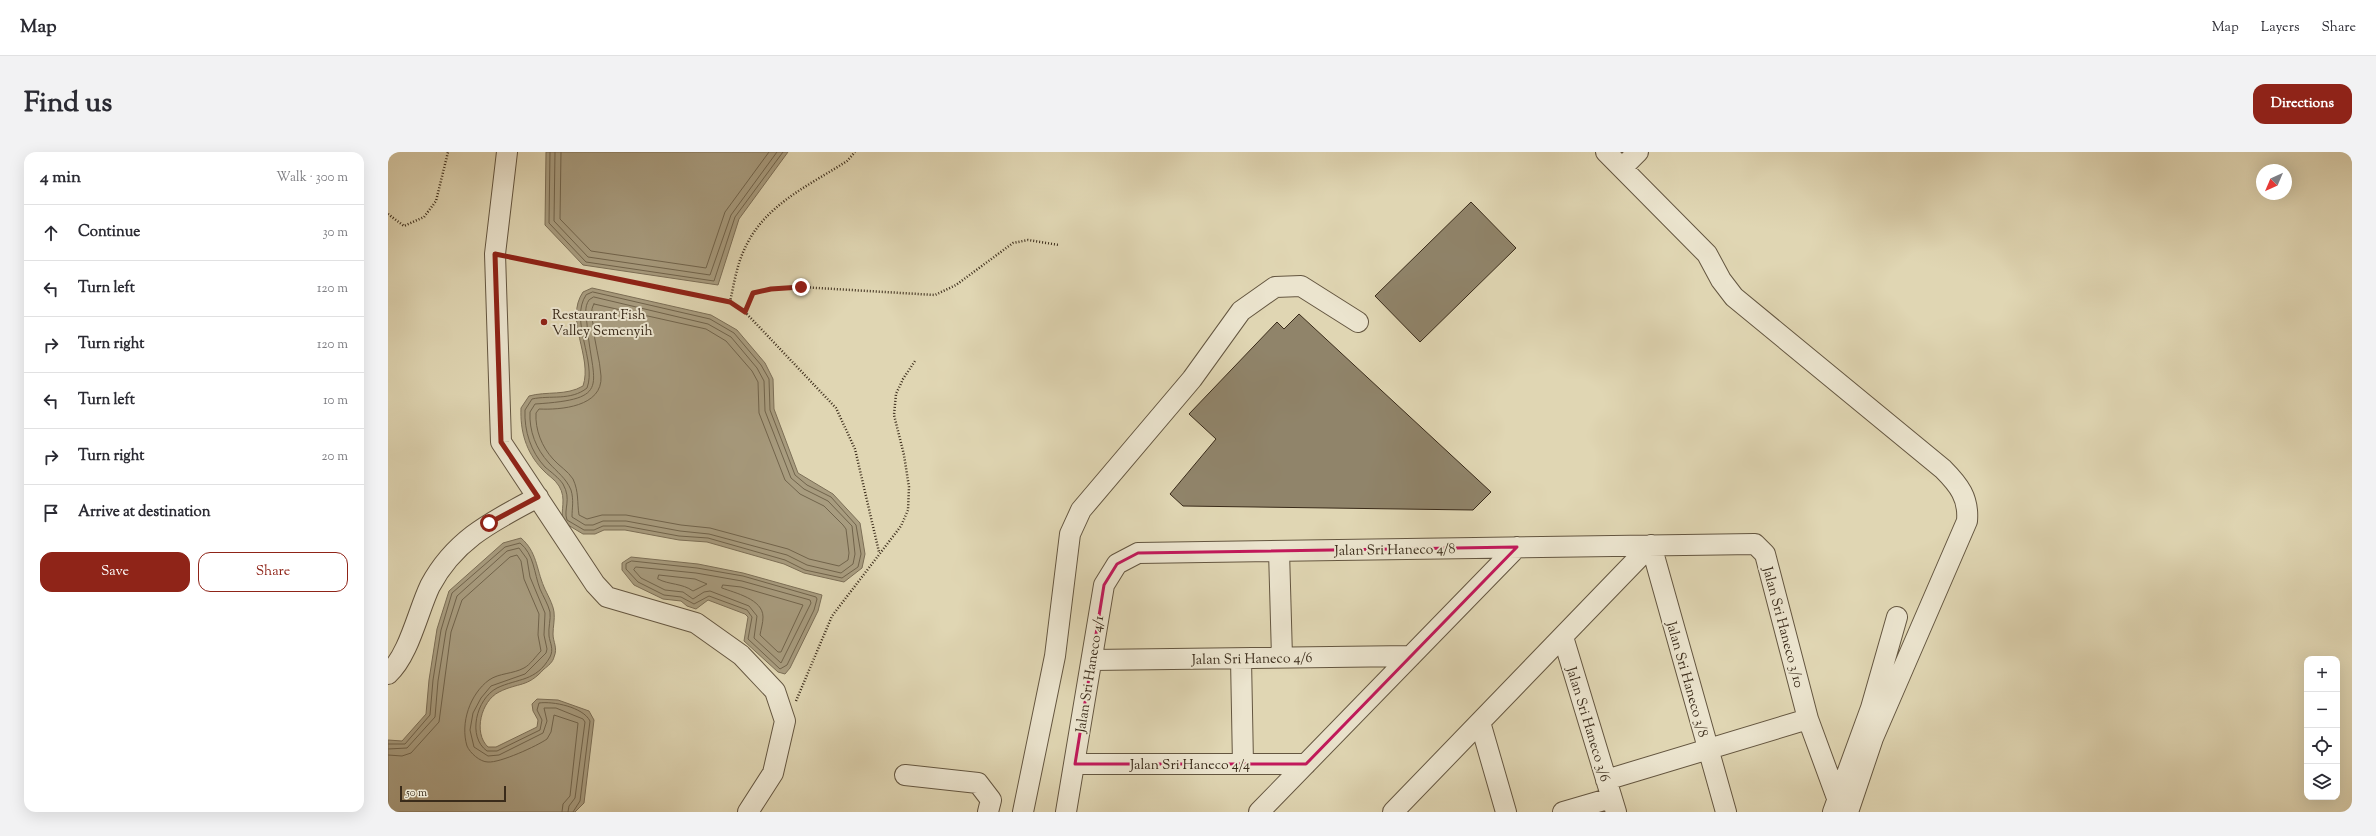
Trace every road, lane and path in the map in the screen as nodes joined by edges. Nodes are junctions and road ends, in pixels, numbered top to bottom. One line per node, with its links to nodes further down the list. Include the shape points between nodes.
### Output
1 (448, 152): 7 (path, via 436,201 424,217 404,226)
2 (507, 152): 9 (street)
3 (855, 152): 10 (path, via 847,161 779,203 760,223 745,247)
4 (1606, 152): 6 (street)
5 (1638, 152): 6 (street)
6 (1622, 168): 36 (street, via 1707,254 1734,297 1944,469 1961,487 1968,507 1967,521 1873,738)
7 (388, 214)
8 (1059, 245): 11 (path, via 1028,240 1013,243 956,285 935,295 801,287 771,289 753,293)
9 (495, 254): 10 (path); 14 (street, via 501,442)
10 (730, 302): 11 (path)
11 (745, 312): 18 (path, via 836,408 855,449)
12 (1358, 322): 39 (street, via 1300,286 1275,287 1241,311 1192,379 1081,510 1070,534 1055,656)
13 (915, 361): 18 (path, via 896,394 894,415 909,487 908,510 901,526)
14 (538, 497): 26 (street, via 489,523 450,554 430,587 408,643); 28 (street, via 595,584 607,597 696,623 741,655 776,691)
15 (1651, 545): 16 (street, Jalan Sri Haneco 4/8); 21 (street); 27 (street, Jalan Sri Haneco 3/10, via 1755,544 1765,554); 30 (street, Jalan Sri Haneco 3/8)
16 (1517, 548): 17 (street, Jalan Sri Haneco 4/8); 22 (street)
17 (1279, 551): 19 (street, Jalan Sri Haneco 4/8); 23 (street)
18 (879, 552): 28 (path, via 832,616)
19 (1138, 553): 25 (street, Jalan Sri Haneco 4/1, via 1117,564 1104,585)
20 (1897, 617): 36 (street)
21 (1563, 636): 29 (street); 35 (street, Jalan Sri Haneco 3/6)
22 (1411, 656): 23 (street, Jalan Sri Haneco 4/6); 33 (street)
23 (1282, 657): 24 (street, Jalan Sri Haneco 4/6)
24 (1241, 658): 25 (street, Jalan Sri Haneco 4/6); 32 (street)
25 (1092, 660): 31 (street, Jalan Sri Haneco 4/1)
26 (388, 674)
27 (1808, 719): 30 (street); 36 (street, Jalan Sri Haneco 3/10)
28 (785, 721): 37 (street, via 773,773)
29 (1480, 722): 42 (street); 43 (street)
30 (1707, 748): 35 (street); 45 (street, Jalan Sri Haneco 3/8)
31 (1074, 764): 32 (street, Jalan Sri Haneco 4/4); 40 (street, Jalan Sri Haneco 4/1)
32 (1243, 764): 33 (street, Jalan Sri Haneco 4/4)
33 (1306, 764): 41 (street)
34 (905, 776): 38 (street, via 978,783 991,800)
35 (1611, 797): 44 (street)
36 (1840, 807)
37 (748, 812)
38 (988, 812)
39 (1023, 812)
40 (1066, 812)
41 (1260, 812)
42 (1393, 812)
43 (1506, 812)
44 (1563, 812)
45 (1726, 812)

